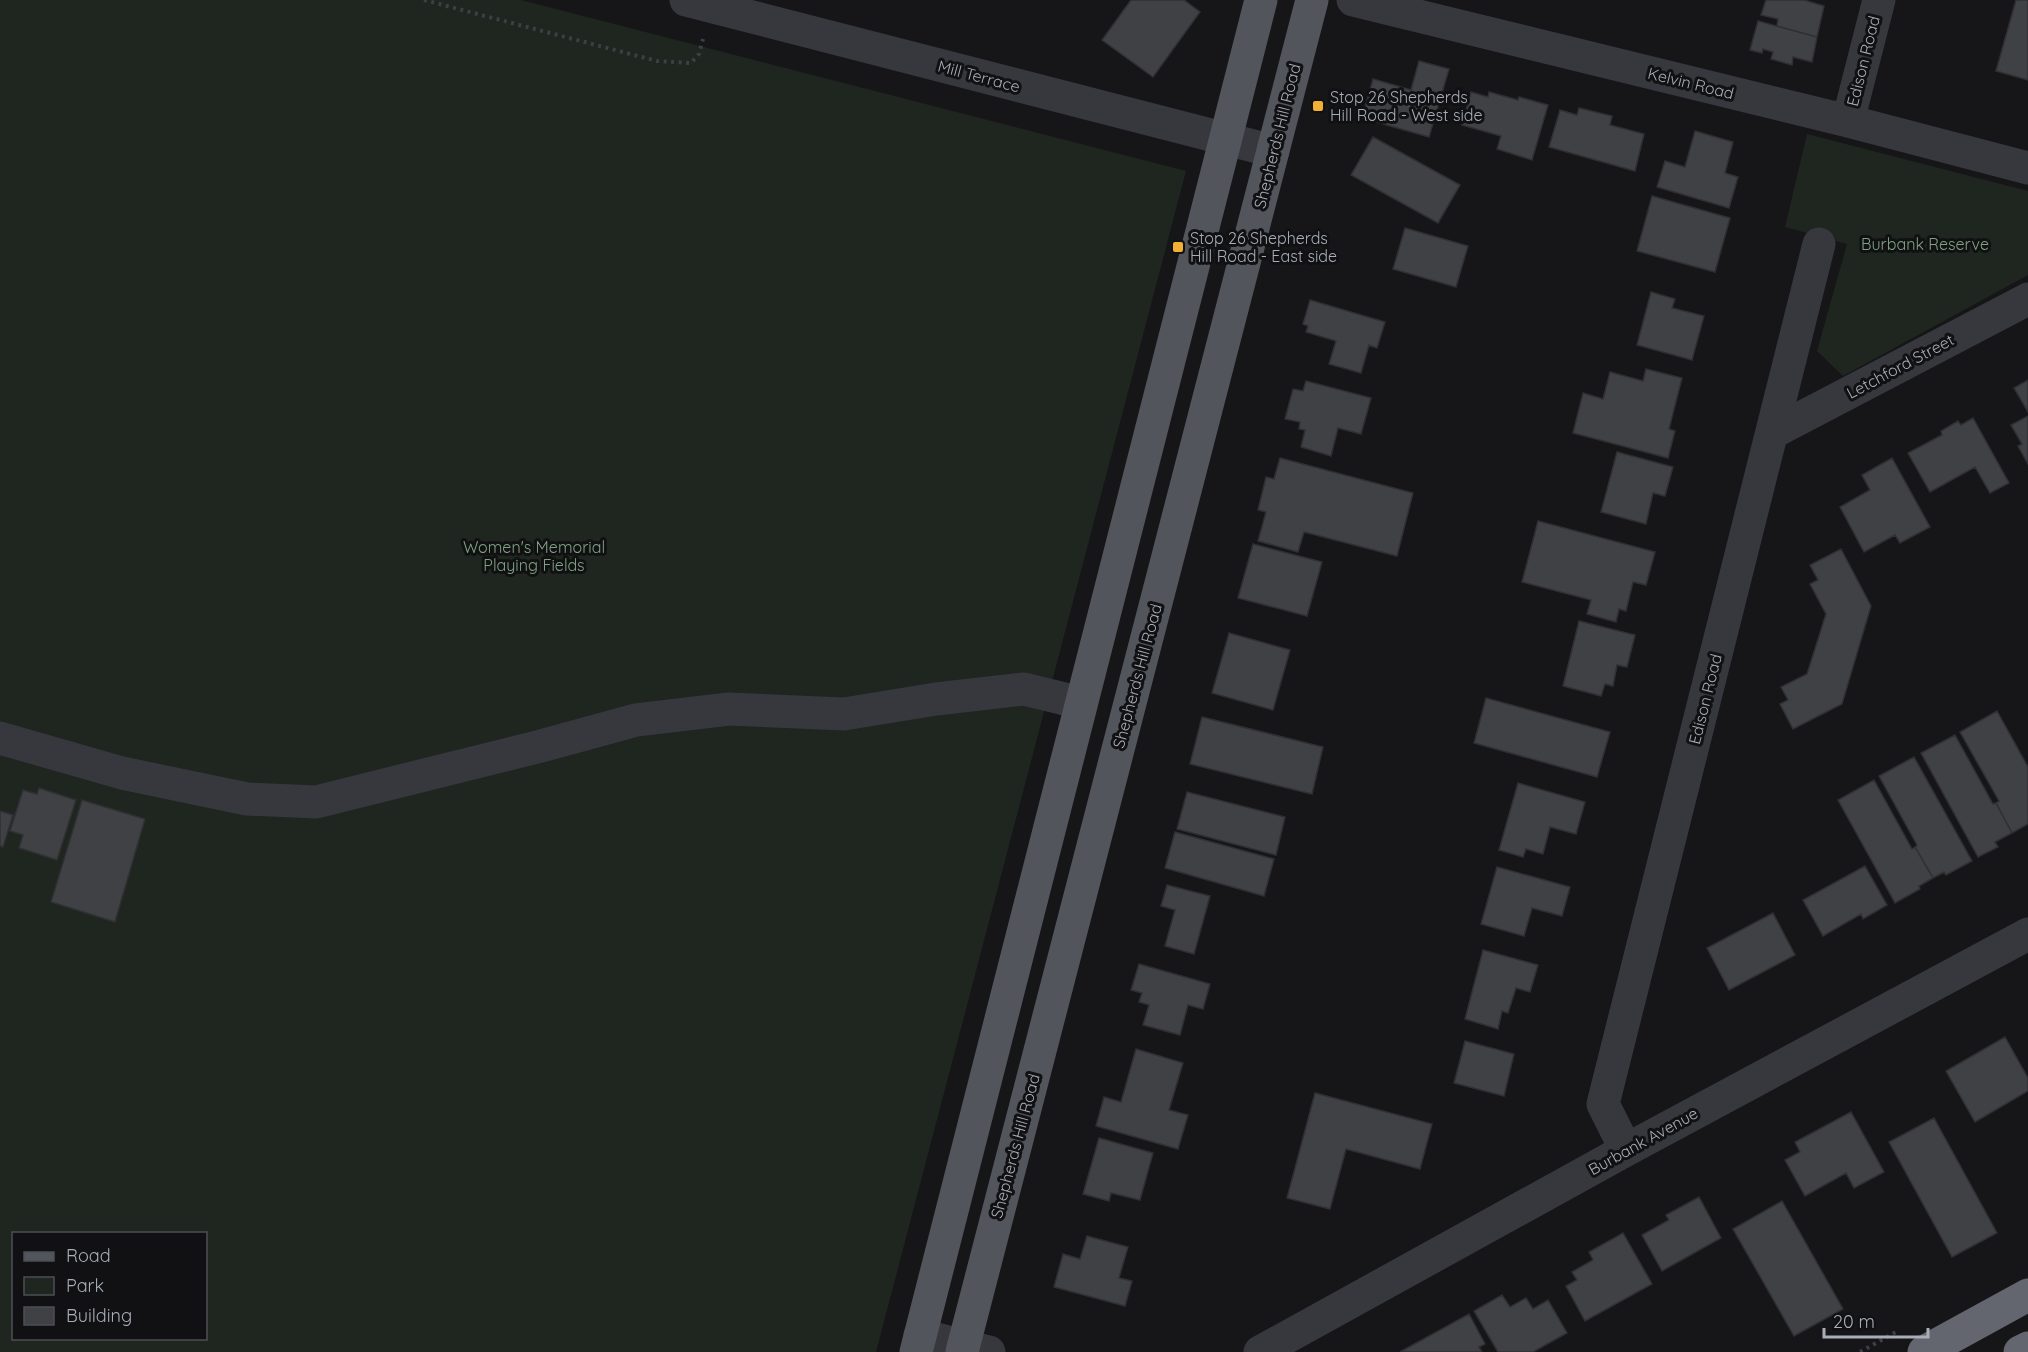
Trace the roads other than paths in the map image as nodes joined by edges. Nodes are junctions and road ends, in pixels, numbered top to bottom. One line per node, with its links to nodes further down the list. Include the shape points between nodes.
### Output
1 (1261, 0): 7 (main road)
2 (1312, 0): 8 (main road, Shepherds Hill Road)
3 (1353, 0): 6 (street, Kelvin Road)
4 (1879, 0): 6 (street, Edison Road)
5 (699, 3): 7 (street, Mill Terrace)
6 (1848, 121): 9 (street, Kelvin Road)
7 (1226, 140): 8 (street, Mill Terrace); 13 (main road)
8 (1273, 151): 20 (main road, Shepherds Hill Road)
9 (2028, 168)
10 (1818, 244): 12 (street, Edison Road)
11 (2028, 299): 12 (street, Letchford Street)
12 (1772, 433): 16 (street, Edison Road, via 1602,1104)
13 (1081, 703): 14 (street, via 1024,689 844,714 729,709 636,720 316,802 247,799 122,773); 18 (main road)
14 (0, 738)
15 (2028, 933): 16 (street, Burbank Avenue)
16 (1626, 1150): 21 (street, Burbank Avenue)
17 (2028, 1295): 22 (highway)
18 (918, 1343): 20 (street)
19 (2028, 1348): 23 (highway)
20 (971, 1350)
21 (1260, 1352)
22 (1924, 1352)
23 (2020, 1352)

